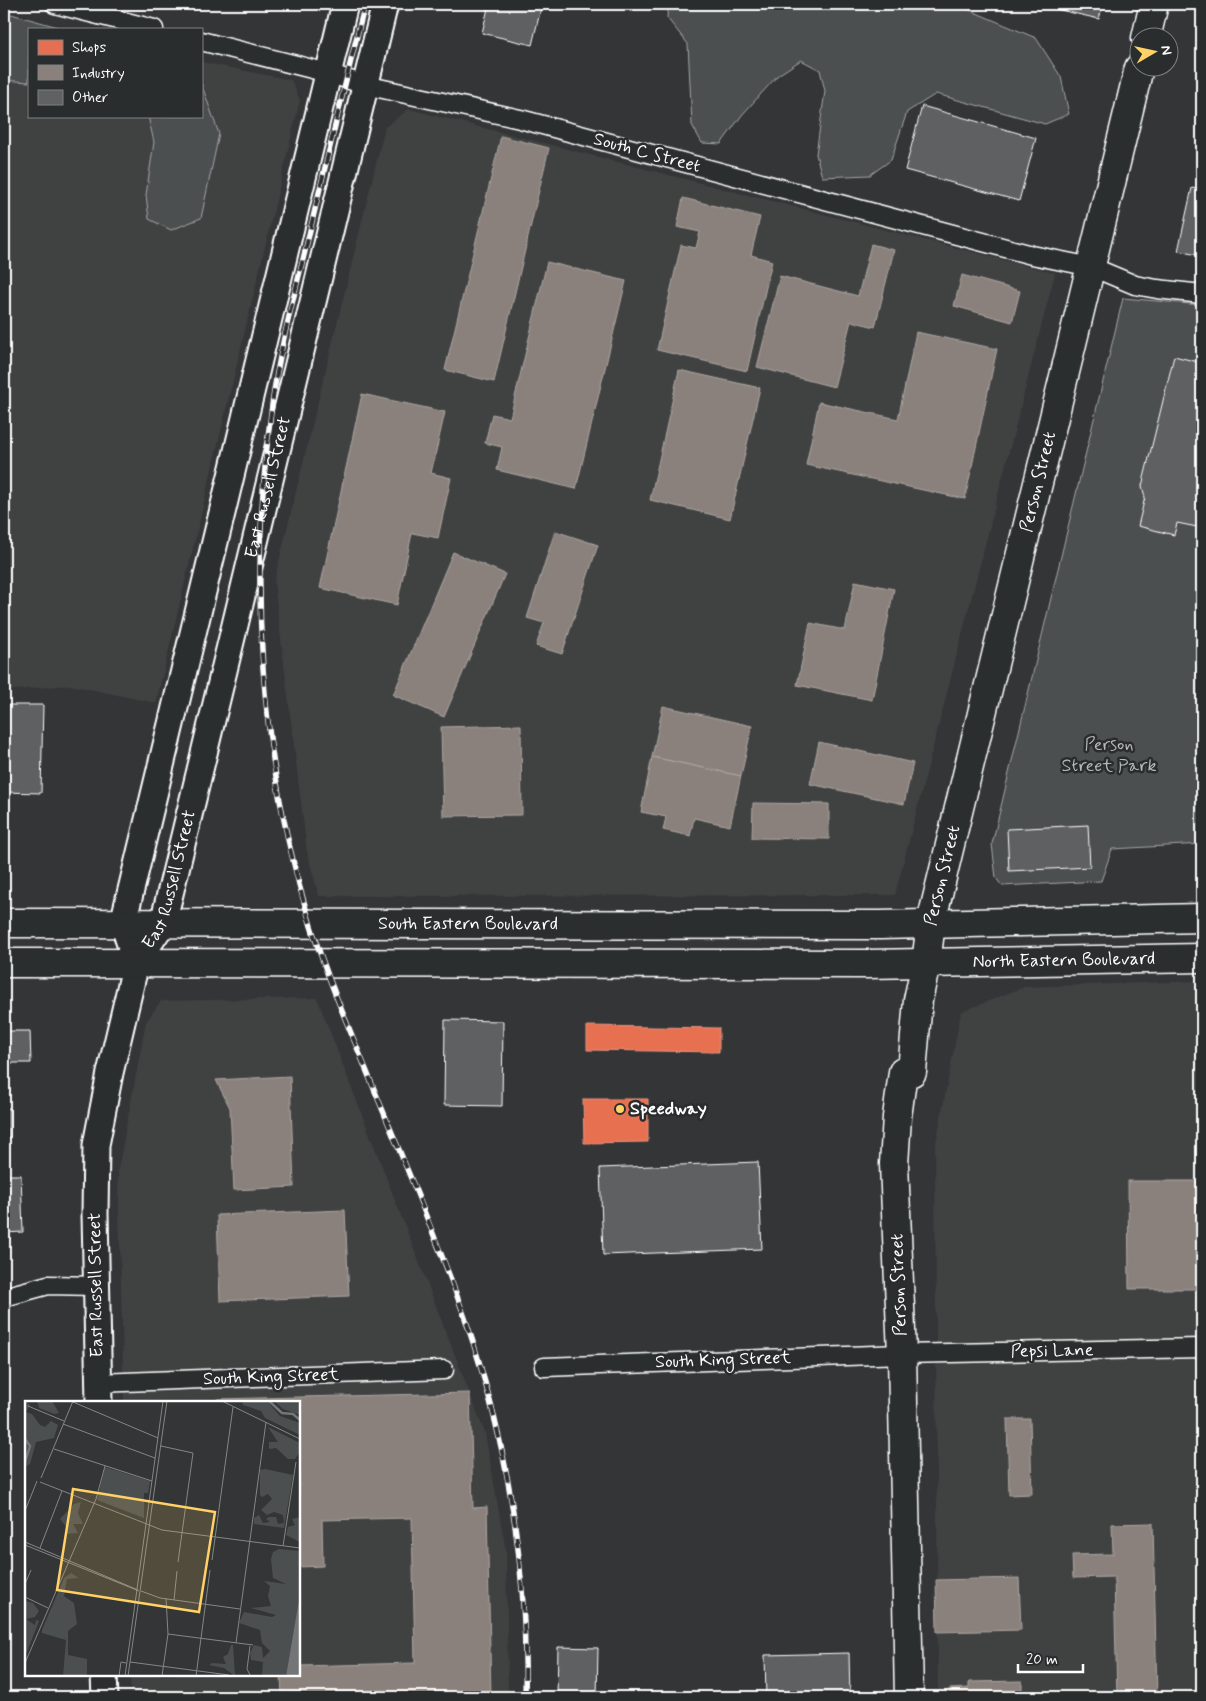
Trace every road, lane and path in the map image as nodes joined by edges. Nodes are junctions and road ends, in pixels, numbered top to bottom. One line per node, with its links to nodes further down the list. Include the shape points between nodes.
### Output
1 (55, 4): 5 (street)
2 (345, 4): 8 (main road, East Russell Street)
3 (385, 4): 10 (main road, East Russell Street)
4 (1154, 4): 6 (main road)
5 (150, 28)
6 (1148, 28)
7 (202, 41): 8 (street, South C Street)
8 (328, 73): 10 (street, South C Street); 15 (main road, East Russell Street)
9 (1138, 78): 11 (main road, Person Street)
10 (366, 85): 11 (street, South C Street, via 520,119 1032,255); 16 (main road, East Russell Street)
11 (1092, 267): 12 (street, South C Street, via 1135,285); 17 (main road, Person Street)
12 (1202, 294)
13 (1202, 918): 17 (main road)
14 (4, 922): 15 (main road, South Eastern Boulevard)
15 (123, 923): 16 (main road, South Eastern Boulevard); 20 (main road, East Russell Street)
16 (163, 923): 17 (main road, South Eastern Boulevard); 20 (main road, East Russell Street)
17 (931, 924): 21 (main road, Person Street)
18 (1202, 958): 21 (main road, North Eastern Boulevard)
19 (4, 963): 20 (main road)
20 (136, 963): 21 (main road); 22 (main road, East Russell Street, via 96,1145)
21 (926, 963): 25 (main road, Person Street, via 918,1000 912,1072 904,1072 894,1164)
22 (96, 1286): 23 (street, via 48,1285); 28 (main road, East Russell Street)
23 (4, 1297)
24 (1202, 1348): 25 (street, Pepsi Lane)
25 (902, 1354): 26 (street, South King Street); 31 (main road, Person Street)
26 (544, 1367)
27 (444, 1370): 28 (street, South King Street)
28 (98, 1392)
29 (104, 1676): 30 (main road)
30 (105, 1697)
31 (909, 1697)

